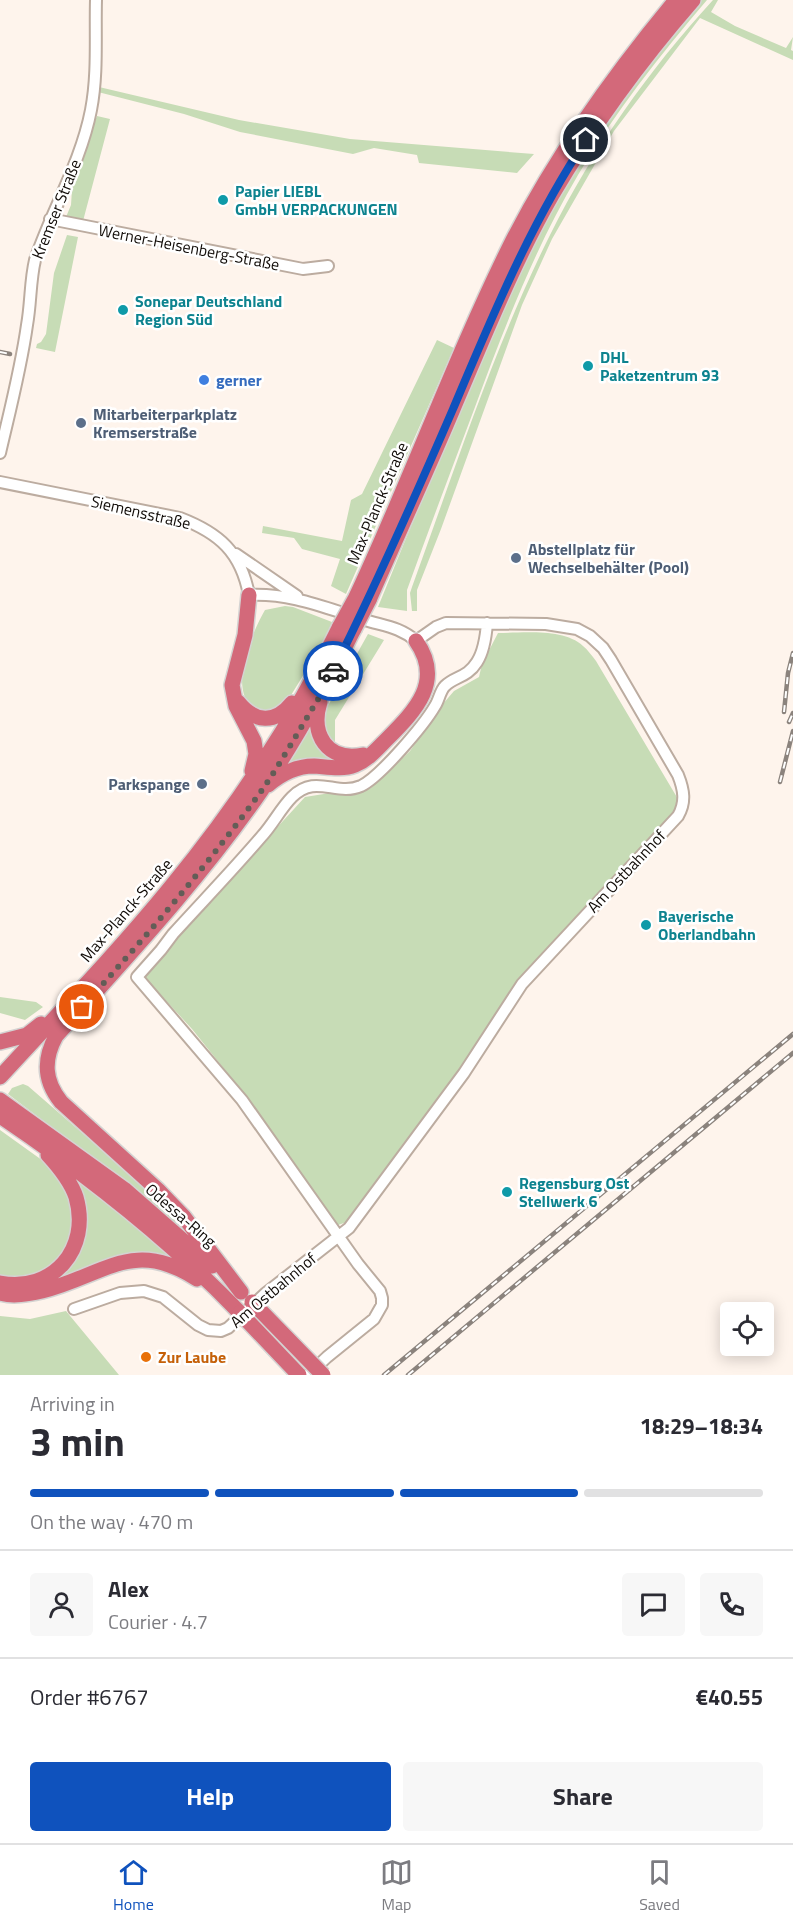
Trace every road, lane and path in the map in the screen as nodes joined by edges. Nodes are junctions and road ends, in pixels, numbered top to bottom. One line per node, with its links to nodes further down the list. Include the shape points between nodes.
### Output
1 (96, 0): 4 (street, Kremser Straße, via 91,110)
2 (676, 0): 10 (highway, Max-Planck-Straße, via 598,100 548,177 510,246)
3 (693, 0): 10 (highway, Max-Planck-Straße, via 609,105 551,197 520,255)
4 (50, 219): 5 (street, Werner-Heisenberg-Straße, via 303,269); 6 (street, Kremser Straße, via 33,269 28,323)
5 (328, 266)
6 (0, 453)
7 (0, 482): 8 (street, Siemensstraße, via 180,518 203,527)
8 (229, 548): 9 (street, Siemensstraße, via 243,572); 11 (street)
9 (249, 595): 11 (street); 15 (highway)
10 (362, 598): 14 (highway, Max-Planck-Straße, bridge)
11 (302, 599): 13 (street, via 397,628)
12 (487, 623): 13 (street, Am Ostbahnhof, via 446,623); 26 (street, via 486,637 473,668 444,687 435,706 390,762 354,788 311,785 292,797 137,977 242,1100); 26 (street, Am Ostbahnhof, via 561,625 577,629 596,641 678,775 684,803 678,816 522,984 464,1073 349,1228)
13 (416, 641): 16 (highway, via 426,658 428,678 424,693 414,711)
14 (318, 684): 15 (highway, via 285,712 268,719 255,717); 16 (highway, via 317,724 324,744 344,756); 17 (highway, Max-Planck-Straße)
15 (233, 696): 17 (highway, via 254,741)
16 (375, 752): 17 (highway, via 352,766 312,766)
17 (256, 785): 18 (highway, Max-Planck-Straße, via 215,852); 19 (highway, Max-Planck-Straße)
18 (126, 957): 22 (highway); 29 (highway, via 56,1036 47,1060 50,1087 77,1118 184,1217)
19 (73, 997): 20 (highway, via 27,1035); 21 (highway)
20 (0, 1042)
21 (0, 1077)
22 (0, 1091)
23 (0, 1100): 24 (highway, Odessa-Ring)
24 (8, 1116): 25 (highway, Odessa-Ring); 29 (highway, Odessa-Ring, via 124,1190 181,1237)
25 (26, 1134): 27 (highway, via 69,1183 80,1223 70,1254 51,1275 22,1285); 29 (highway, Odessa-Ring, via 118,1202)
26 (339, 1236): 30 (street, Am Ostbahnhof, via 221,1331 198,1325 163,1297 144,1291 120,1293); 32 (street, via 380,1291 382,1305 374,1319)
27 (0, 1283)
28 (0, 1293): 29 (highway, via 18,1295 48,1290 116,1264 143,1260 164,1263 187,1273)
29 (241, 1303): 31 (highway, Odessa-Ring, bridge); 33 (highway, Odessa-Ring, bridge)
30 (74, 1310)
31 (299, 1375)
32 (308, 1375)
33 (323, 1375)

